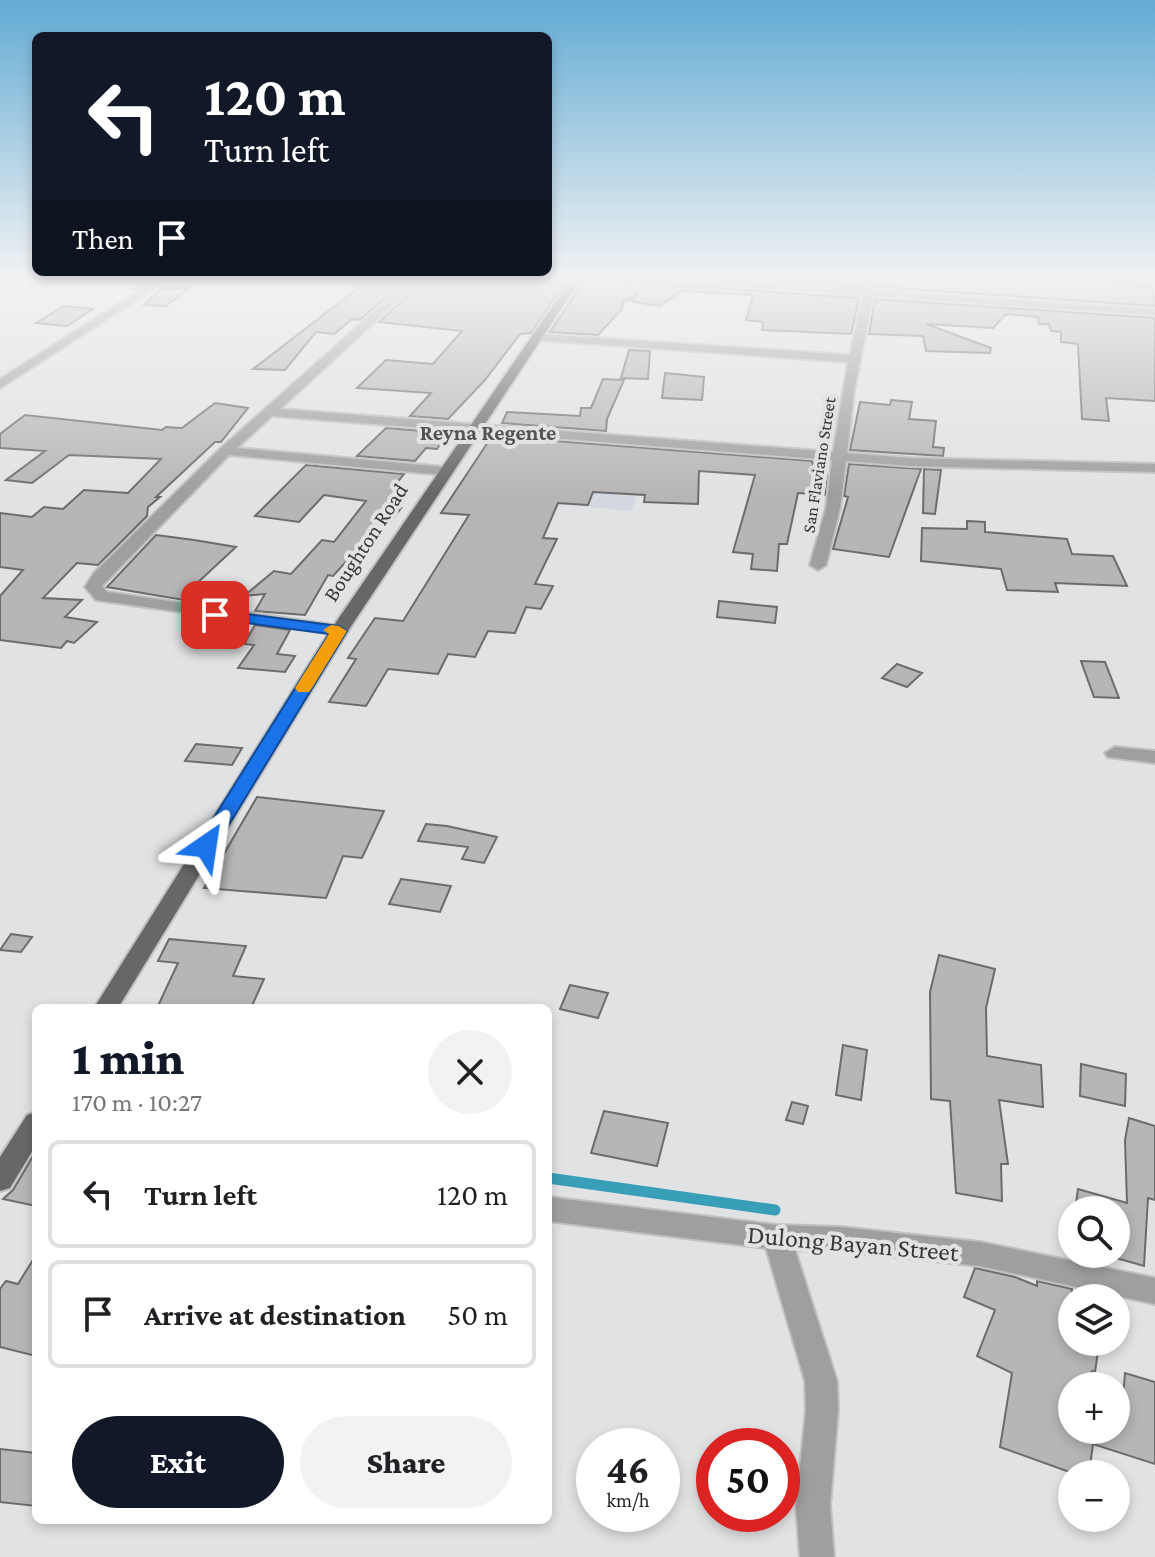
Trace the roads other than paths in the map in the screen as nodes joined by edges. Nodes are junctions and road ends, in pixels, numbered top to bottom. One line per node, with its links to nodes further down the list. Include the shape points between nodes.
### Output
1 (56, 349): 7 (street)
2 (340, 349): 8 (street)
3 (528, 349): 9 (main road, Boughton Road)
4 (705, 349): 6 (street)
5 (857, 349): 6 (street, San Flaviano Street)
6 (855, 359): 11 (street, San Flaviano Street)
7 (0, 384)
8 (271, 412): 9 (street); 10 (street)
9 (472, 429): 11 (street); 13 (main road, Boughton Road)
10 (226, 451): 13 (street); 15 (street, via 100,576 95,593)
11 (839, 456): 12 (street, via 952,465); 14 (street, San Flaviano Street)
12 (1155, 468)
13 (444, 471): 15 (main road, Boughton Road)
14 (818, 565)
15 (339, 631): 18 (main road, Boughton Road)
16 (1115, 753): 17 (street)
17 (1155, 757)
18 (108, 1004)
19 (32, 1134): 20 (main road)
20 (0, 1180)
21 (552, 1209): 22 (street, Dulong Bayan Street)
22 (777, 1237): 23 (street, Dulong Bayan Street, via 980,1254); 24 (street, via 821,1381 813,1505)
23 (1155, 1291)
24 (817, 1557)

